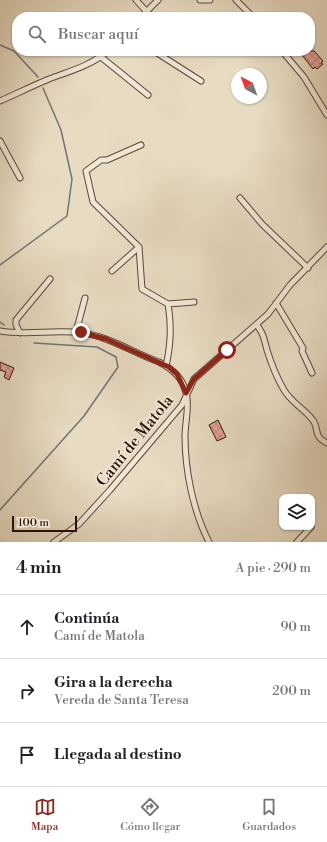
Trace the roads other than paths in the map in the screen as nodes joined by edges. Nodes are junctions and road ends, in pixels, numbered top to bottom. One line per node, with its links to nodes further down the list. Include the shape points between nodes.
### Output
1 (136, 0): 6 (street)
2 (158, 0): 6 (street)
3 (200, 0): 4 (street)
4 (210, 0)
5 (236, 0): 7 (street)
6 (147, 12)
7 (248, 12)
8 (162, 56): 11 (street)
9 (286, 56): 14 (street, via 304,77)
10 (101, 57): 12 (street); 13 (street, via 84,67)
11 (201, 81)
12 (148, 95)
13 (0, 101)
14 (327, 115)
15 (0, 141): 17 (street)
16 (141, 145): 19 (street, via 107,160 101,160 86,171 93,202)
17 (20, 178)
18 (240, 198): 21 (street, via 262,224)
19 (139, 247): 22 (street); 27 (street, via 142,289)
20 (327, 247): 21 (street, Camí de Matola)
21 (308, 268): 26 (street, Camí de Matola)
22 (112, 271)
23 (50, 279): 31 (street, via 16,320)
24 (85, 298): 30 (street)
25 (194, 302): 27 (street)
26 (276, 303): 28 (street, Camí de Matola); 33 (street, via 303,348)
27 (168, 304): 32 (street, via 172,325)
28 (257, 325): 34 (street, Camí de Matola, via 194,379); 35 (street, via 264,336 284,390 292,401 313,419 316,433 320,440)
29 (0, 331): 31 (street)
30 (76, 332): 31 (street); 32 (street, via 106,339)
31 (20, 333)
32 (166, 366): 34 (street, via 177,374)
33 (312, 373)
34 (186, 393): 37 (street, Camí de Matola, via 182,405 110,490 79,524); 38 (street, via 185,449 189,478)
35 (327, 444)
36 (308, 530): 39 (street)
37 (54, 542)
38 (209, 542)
39 (297, 542)

